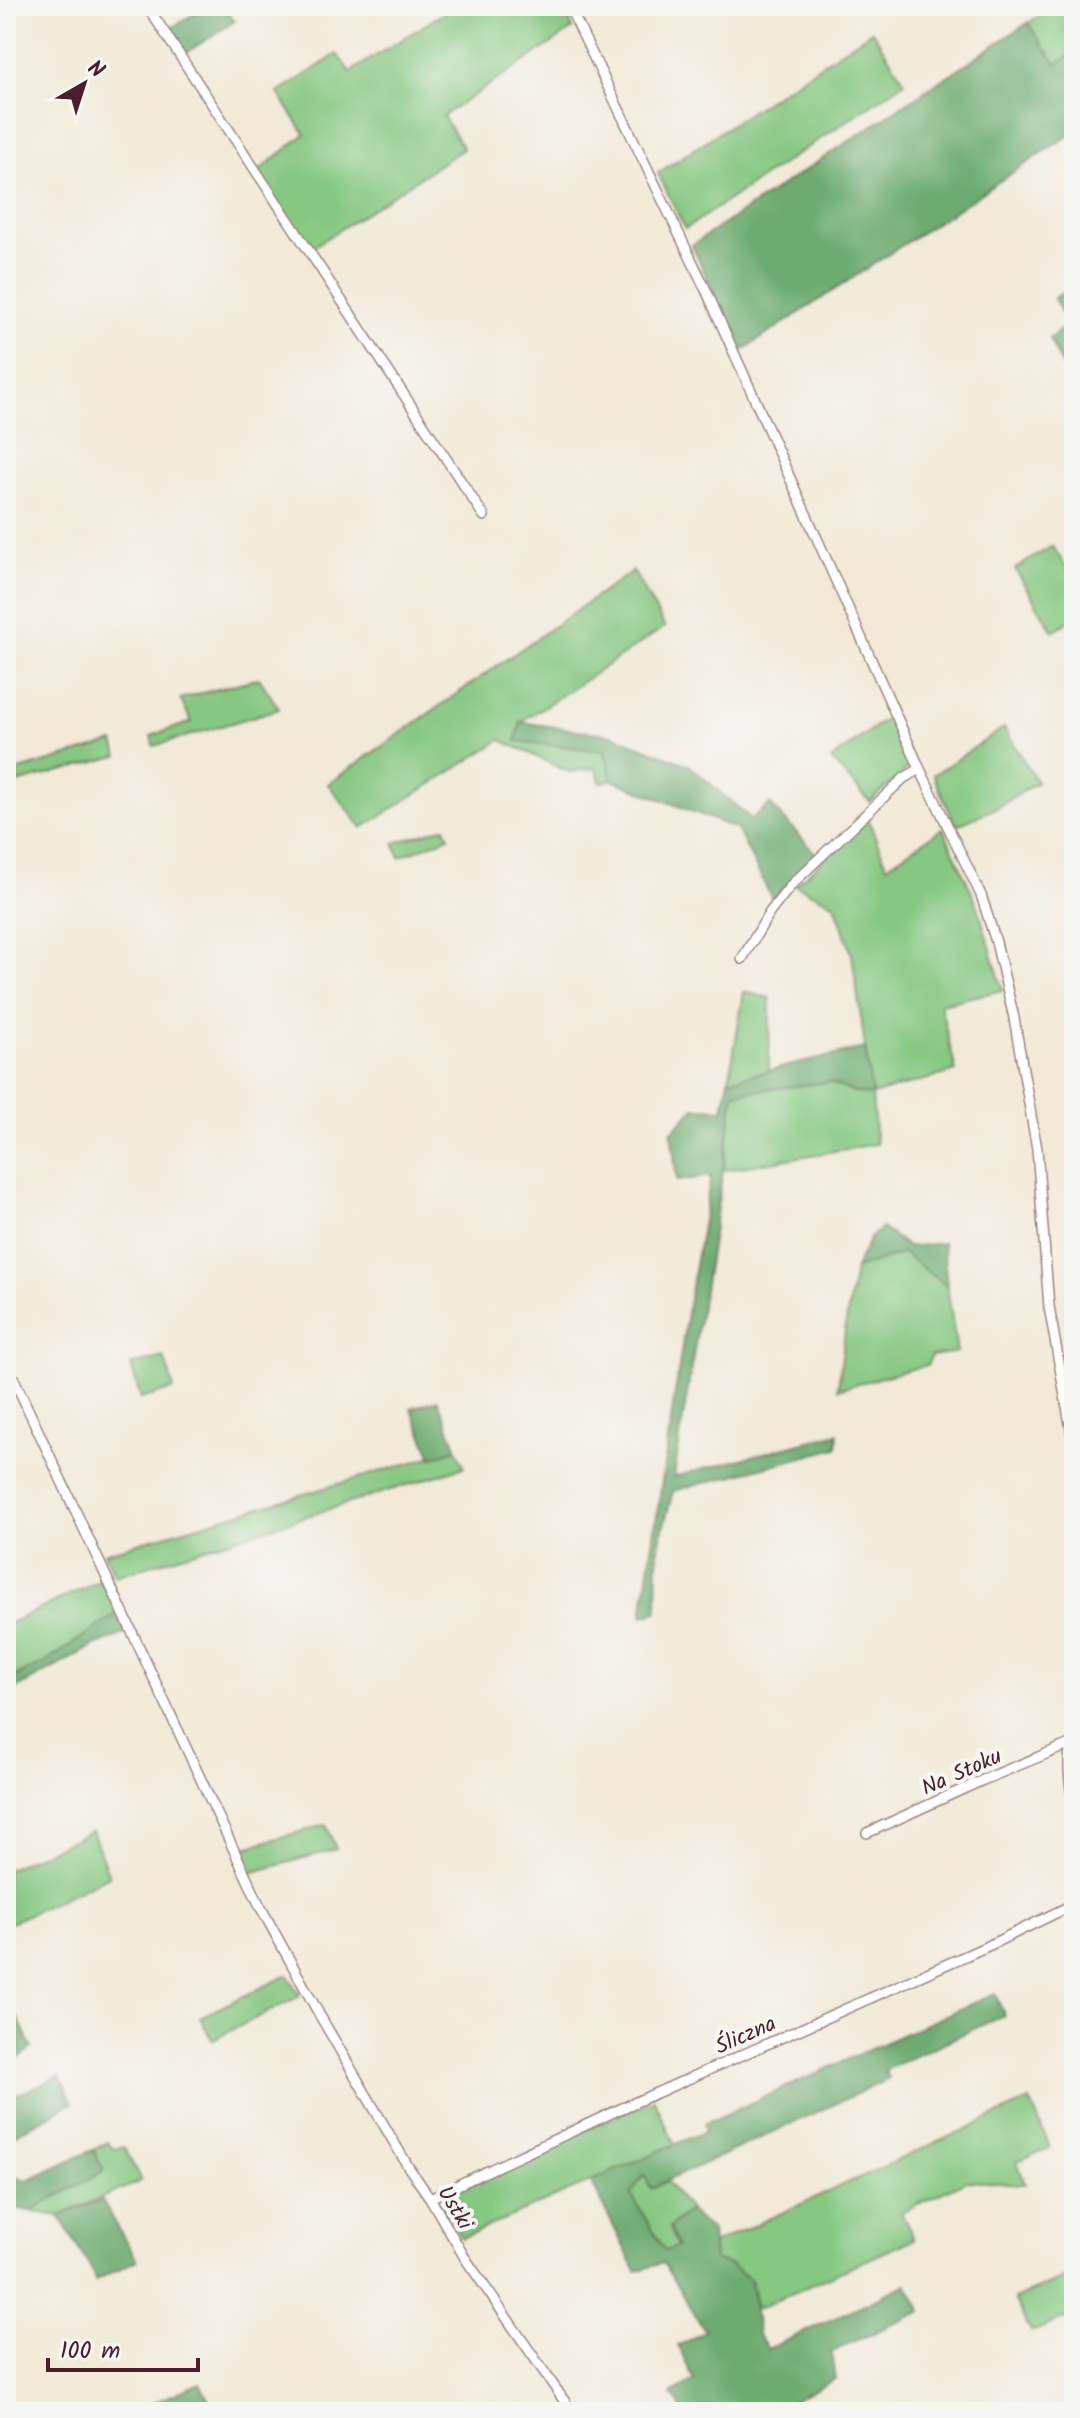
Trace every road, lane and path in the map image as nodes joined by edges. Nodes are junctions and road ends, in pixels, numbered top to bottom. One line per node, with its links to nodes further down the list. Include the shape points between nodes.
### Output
1 (147, 6): 3 (street)
2 (569, 6): 4 (street, via 706,290)
3 (484, 516)
4 (920, 769): 5 (street, via 792,884); 7 (street, via 981,895 1014,1018 1037,1149 1049,1307)
5 (742, 959)
6 (6, 1362): 12 (street, Ustki, via 234,1852 319,2014)
7 (1074, 1446)
8 (1072, 1740): 9 (street); 10 (street, Na Stoku)
9 (1074, 1807)
10 (867, 1833)
11 (1074, 1904): 12 (street, Śliczna)
12 (430, 2198): 13 (street, Ustki, via 472,2269)
13 (572, 2412)

